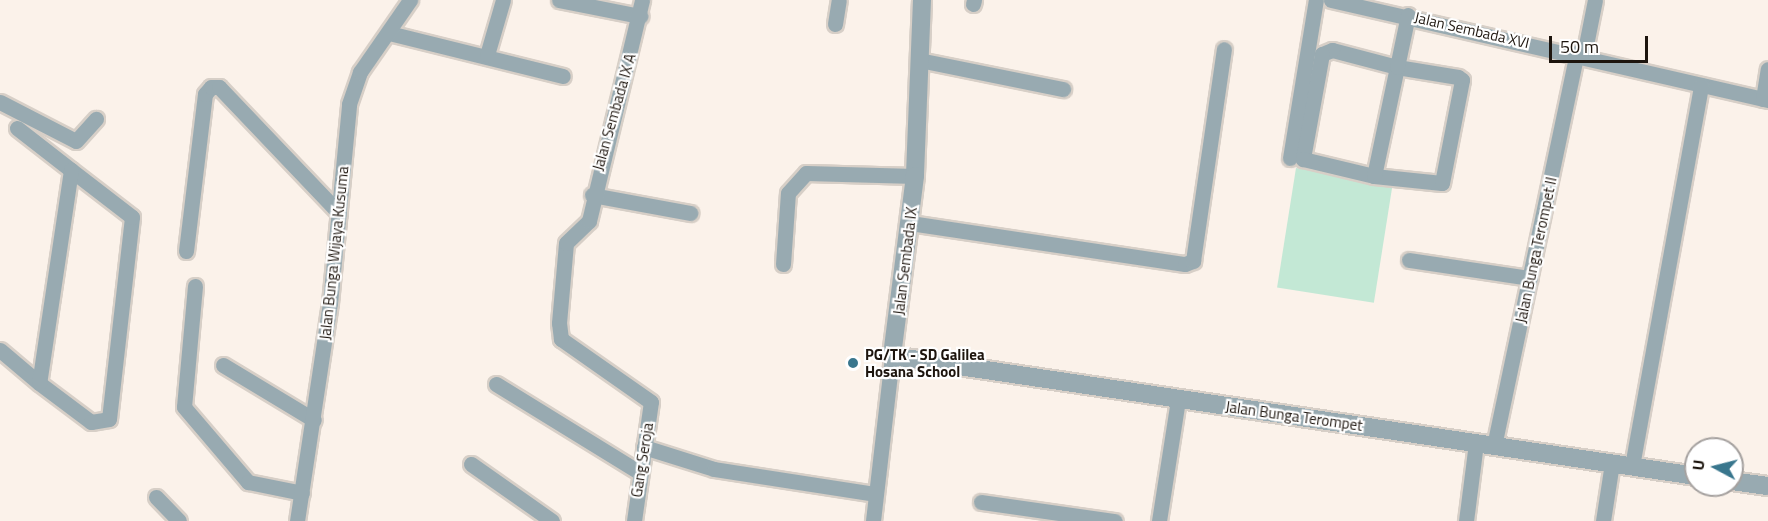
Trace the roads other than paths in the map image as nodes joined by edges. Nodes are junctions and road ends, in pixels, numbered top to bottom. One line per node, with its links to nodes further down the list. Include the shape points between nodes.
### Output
1 (410, 0): 13 (street, Jalan Bunga Wijaya Kusuma)
2 (503, 0): 16 (street)
3 (559, 0): 11 (street)
4 (642, 0): 11 (street, Jalan Sembada IX A)
5 (839, 0): 12 (street)
6 (922, 0): 17 (street, Jalan Sembada IX)
7 (1316, 0): 27 (street)
8 (1331, 0): 10 (street, Jalan Sembada XVI)
9 (1595, 0): 15 (street, Jalan Bunga Terompet II)
10 (1408, 15): 15 (street, Jalan Sembada XVI); 18 (street)
11 (640, 16): 31 (street, Jalan Sembada IX A)
12 (836, 24)
13 (389, 33): 16 (street); 32 (street, Jalan Bunga Wijaya Kusuma, via 360,72 349,104)
14 (1224, 49): 34 (street, via 1193,261 1185,264)
15 (1580, 54): 21 (street, Jalan Sembada XVI); 38 (street, Jalan Bunga Terompet II)
16 (487, 55): 20 (street)
17 (919, 60): 22 (street); 29 (street, Jalan Sembada IX)
18 (1397, 67): 30 (street); 30 (street, via 1462,81 1444,180 1437,184); 30 (street, via 1332,50 1322,54 1303,159)
19 (1768, 69): 23 (street)
20 (563, 76)
21 (1701, 85): 23 (street, Jalan Sembada XVI); 52 (street)
22 (1063, 89)
23 (1766, 100)
24 (0, 102): 25 (street, via 76,141)
25 (96, 119)
26 (17, 128): 28 (street)
27 (1290, 158)
28 (71, 170): 43 (street); 43 (street, via 132,217 109,419 91,422)
29 (915, 176): 34 (street, Jalan Sembada IX); 37 (street, via 806,173 788,194)
30 (1374, 176)
31 (592, 195): 33 (street); 45 (street, Jalan Sembada IX A, via 586,224 566,243 559,332)
32 (339, 213): 35 (street, via 219,87 211,87 205,94); 47 (street, Jalan Bunga Wijaya Kusuma)
33 (690, 213)
34 (910, 223): 41 (street, Jalan Sembada IX)
35 (186, 251)
36 (1409, 260): 38 (street)
37 (783, 264)
38 (1530, 278): 48 (street, Jalan Bunga Terompet II)
39 (195, 286): 57 (street, via 184,407 248,482)
40 (0, 350): 43 (street)
41 (892, 356): 46 (street, Jalan Bunga Terompet); 58 (street, Jalan Sembada IX)
42 (223, 365): 47 (street)
43 (39, 383)
44 (496, 384): 53 (street)
45 (648, 399): 49 (street, Gang Seroja)
46 (1178, 399): 48 (street, Jalan Bunga Terompet); 67 (street)
47 (314, 420): 57 (street, Jalan Bunga Wijaya Kusuma)
48 (1485, 444): 50 (street, Jalan Bunga Terompet); 68 (street, Jalan Bunga Terompet II)
49 (644, 447): 53 (street, Gang Seroja); 58 (street, via 714,469)
50 (1612, 463): 52 (street, Jalan Bunga Terompet); 69 (street)
51 (471, 464): 63 (street)
52 (1632, 466): 54 (street, Jalan Bunga Terompet)
53 (639, 472): 64 (street, Gang Seroja)
54 (1684, 474)
55 (1744, 483): 56 (street)
56 (1768, 486)
57 (302, 493): 62 (street, Jalan Bunga Wijaya Kusuma)
58 (874, 494): 65 (street, Jalan Sembada IX)
59 (156, 497): 61 (street)
60 (981, 502): 66 (street)
61 (179, 521)
62 (297, 521)
63 (552, 521)
64 (633, 521)
65 (873, 521)
66 (1115, 521)
67 (1159, 521)
68 (1466, 521)
69 (1602, 521)

